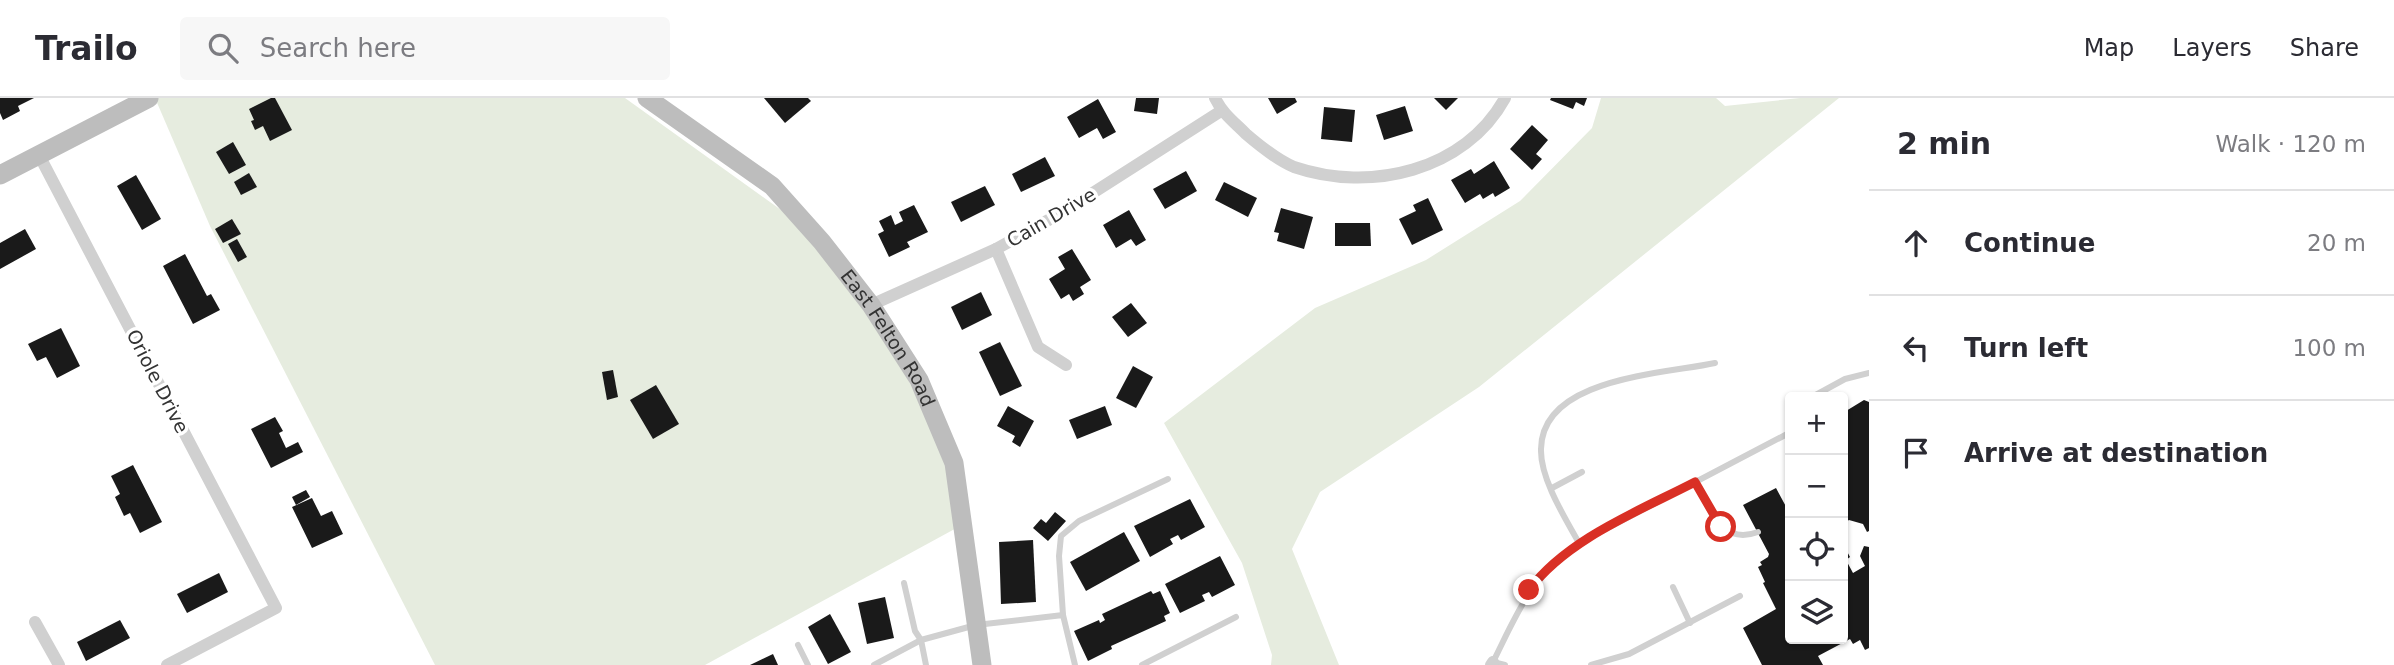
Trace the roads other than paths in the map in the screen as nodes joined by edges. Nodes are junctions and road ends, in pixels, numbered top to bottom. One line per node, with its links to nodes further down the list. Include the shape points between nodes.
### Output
1 (149, 98): 6 (street)
2 (647, 98): 9 (street, East Felton Road, via 772,186)
3 (1214, 98): 5 (street)
4 (1505, 98): 5 (street, via 1473,137 1441,160 1400,174 1363,178 1292,166 1259,146)
5 (1221, 111): 8 (street, Cain Drive)
6 (39, 155): 7 (street); 33 (street, Oriole Drive, via 275,608)
7 (0, 175)
8 (996, 249): 9 (street, Cain Drive); 11 (street, via 1038,347)
9 (871, 305): 28 (street, East Felton Road, via 919,380 954,463)
10 (1715, 363): 18 (lane, via 1627,377 1565,405 1546,425 1542,437 1542,462)
11 (1066, 365)
12 (1869, 373): 13 (lane)
13 (1821, 392)
14 (1785, 435): 17 (lane)
15 (1582, 472): 18 (lane)
16 (1168, 479): 24 (lane, via 1079,521 1061,536)
17 (1695, 482): 19 (lane, via 1721,527 1740,536); 20 (lane)
18 (1552, 488): 20 (lane)
19 (1758, 532)
20 (1579, 543): 31 (lane, via 1539,577 1521,604)
21 (904, 583): 29 (lane)
22 (1673, 587): 27 (lane)
23 (1740, 596): 27 (lane)
24 (1063, 615): 28 (lane); 38 (lane)
25 (1236, 617): 39 (lane)
26 (35, 622): 32 (street)
27 (1690, 623): 40 (lane, via 1629,654)
28 (976, 625): 29 (lane); 37 (street, East Felton Road)
29 (921, 640): 35 (lane); 36 (lane)
30 (798, 645): 34 (lane)
31 (1496, 664)
32 (59, 665)
33 (167, 665)
34 (808, 665)
35 (874, 665)
36 (926, 665)
37 (982, 665)
38 (1075, 665)
39 (1142, 665)
40 (1591, 665)

